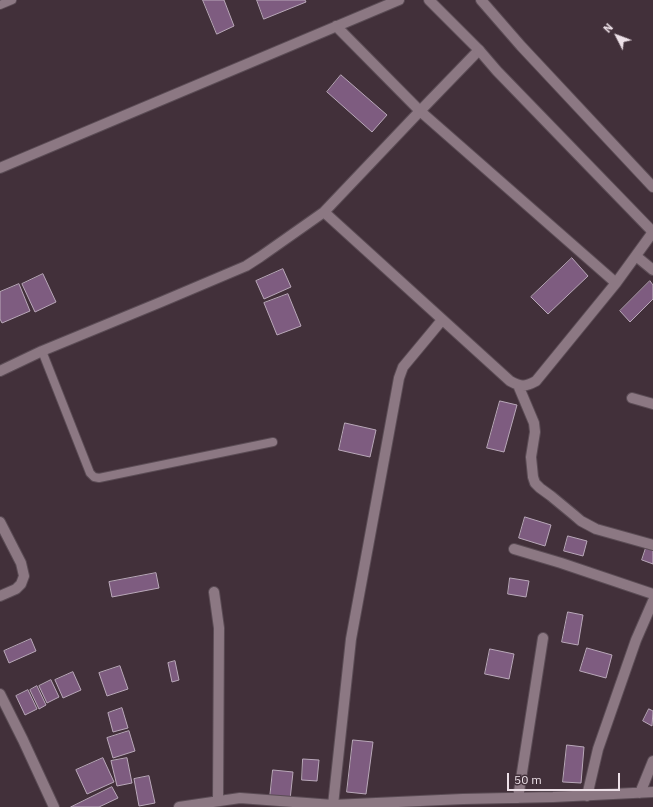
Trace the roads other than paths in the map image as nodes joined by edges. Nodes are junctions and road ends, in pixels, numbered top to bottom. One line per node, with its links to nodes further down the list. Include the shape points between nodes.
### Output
1 (12, 0): 5 (lane)
2 (399, 0): 6 (street)
3 (429, 0): 7 (street)
4 (481, 0): 10 (street)
5 (0, 5)
6 (336, 26): 8 (street); 9 (street)
7 (479, 50): 8 (street); 12 (street, via 497,72)
8 (420, 111): 11 (street); 15 (street)
9 (0, 168)
10 (653, 187)
11 (324, 212): 16 (street); 17 (street, via 246,266)
12 (653, 232): 13 (street)
13 (636, 256): 14 (street); 15 (street)
14 (653, 270)
15 (616, 283): 19 (street, via 536,381 527,386)
16 (442, 320): 19 (street); 40 (street, via 403,367 399,378 352,639)
17 (42, 352): 18 (street); 22 (lane, via 90,473 94,477)
18 (0, 371)
19 (518, 386): 24 (street, via 534,423 531,457 535,483 574,516 596,529)
20 (632, 398): 21 (street)
21 (653, 404)
22 (273, 442)
23 (0, 522): 28 (street, via 21,563 24,576 16,589)
24 (653, 545)
25 (514, 549): 27 (street)
26 (214, 592): 38 (street, via 218,628)
27 (653, 594)
28 (0, 596)
29 (653, 601): 36 (street, via 636,640 598,749)
30 (543, 638): 37 (street)
31 (0, 694): 32 (street)
32 (4, 714): 43 (street, via 23,740)
33 (653, 761): 35 (street)
34 (653, 792): 35 (street)
35 (640, 793): 36 (street)
36 (587, 796): 37 (street)
37 (518, 798): 39 (street)
38 (218, 801): 40 (street, via 240,798); 42 (street)
39 (463, 803): 41 (street)
40 (333, 805): 41 (street)
41 (397, 805)
42 (195, 806): 44 (street)
43 (54, 807)
44 (179, 807)

